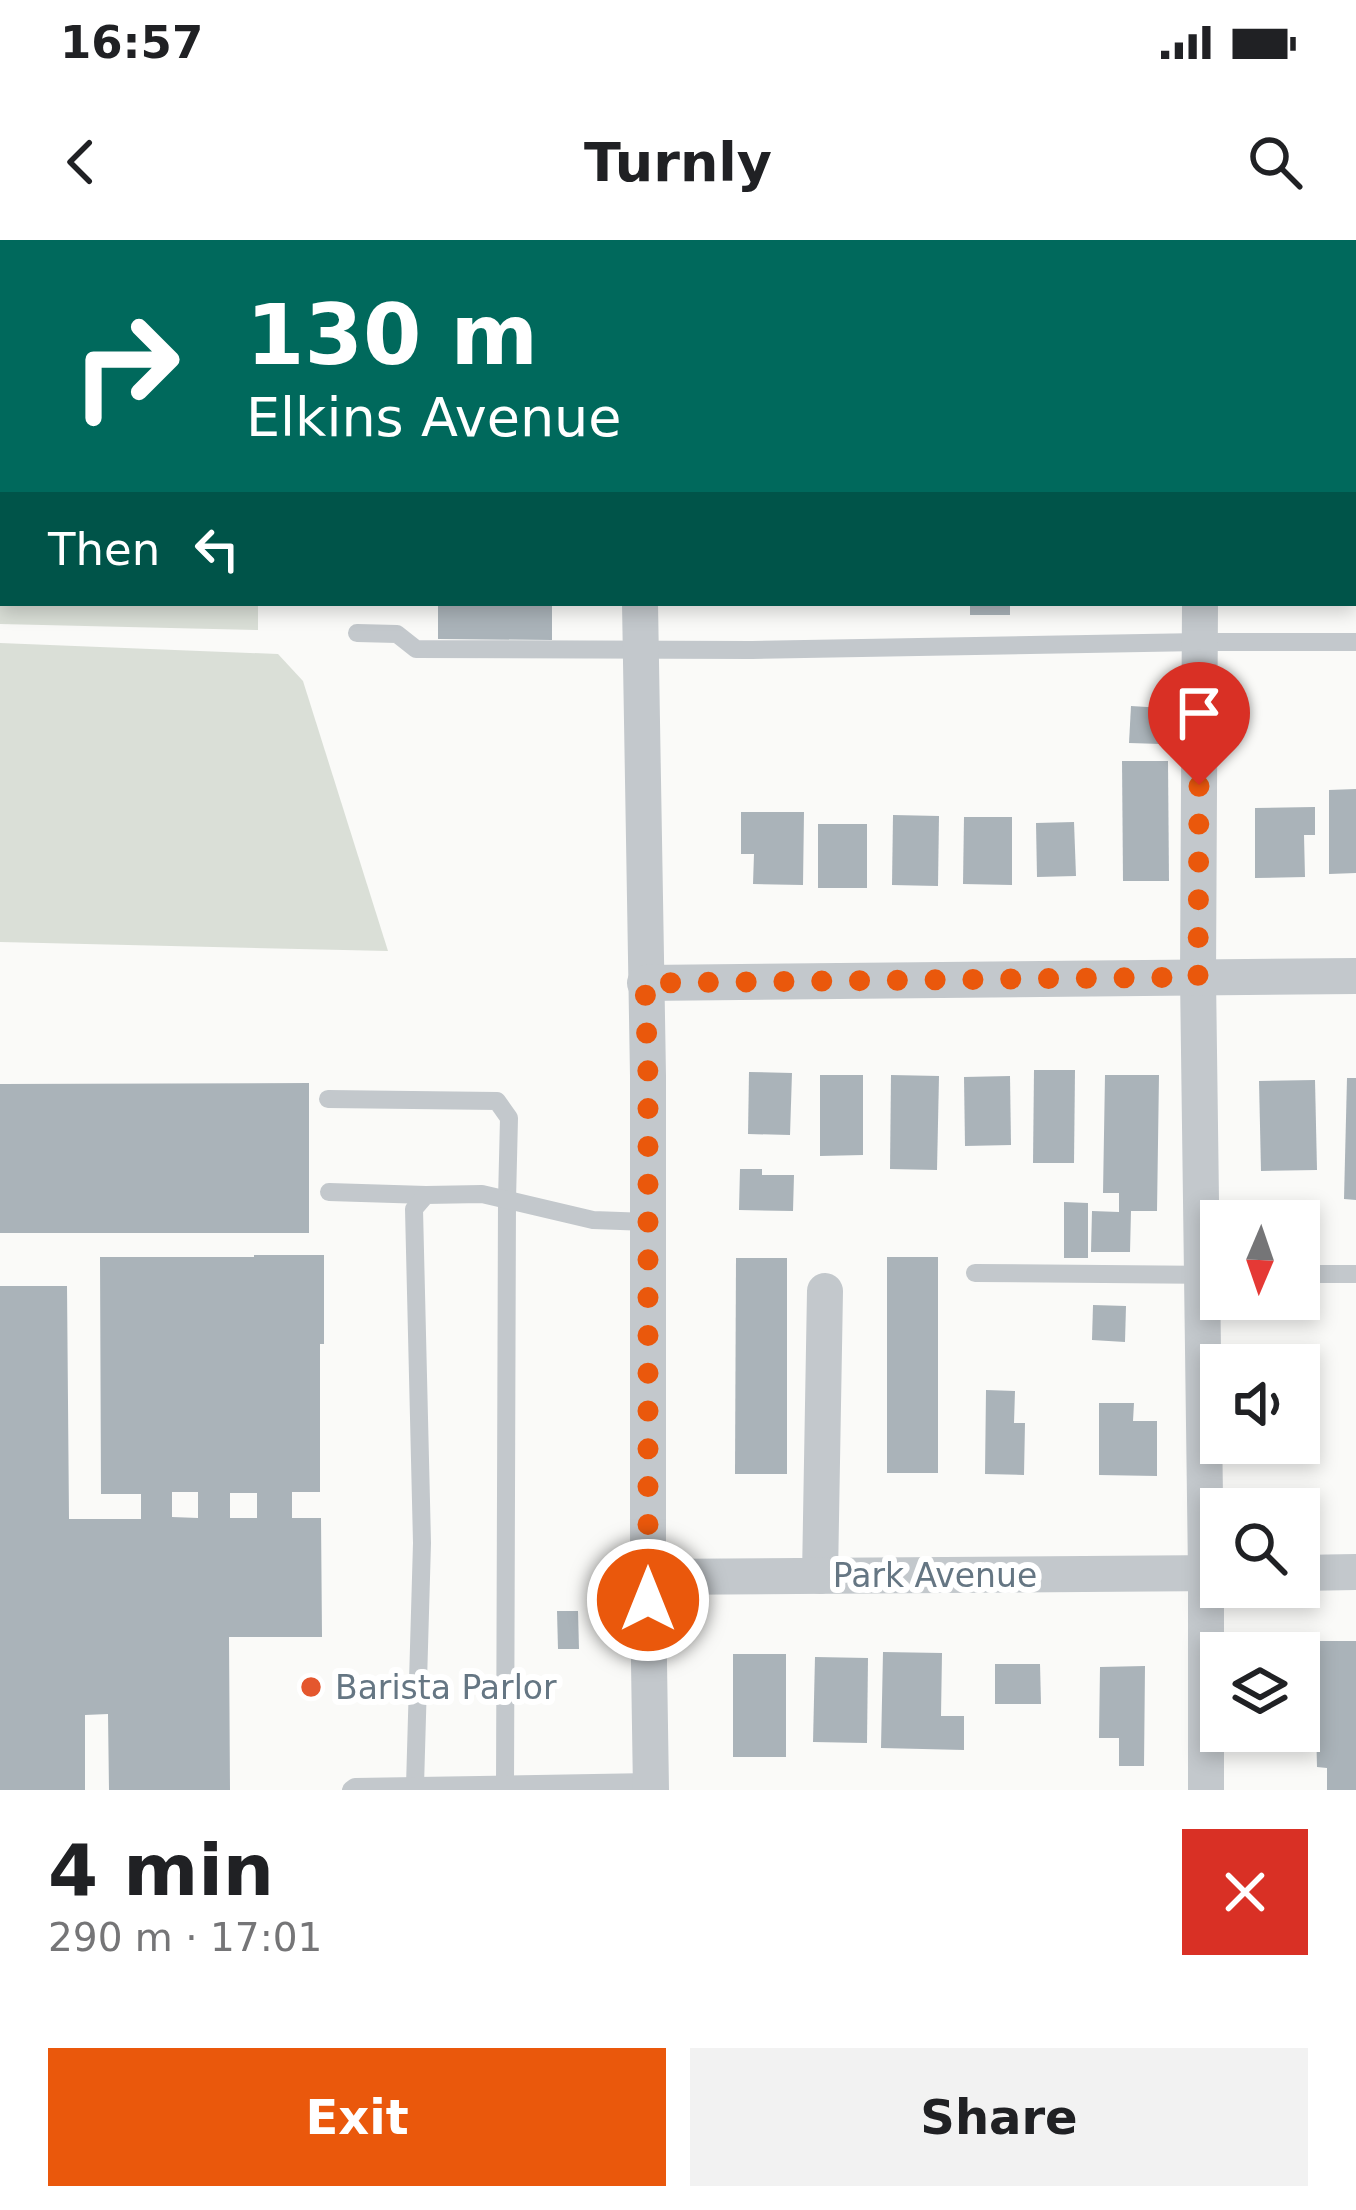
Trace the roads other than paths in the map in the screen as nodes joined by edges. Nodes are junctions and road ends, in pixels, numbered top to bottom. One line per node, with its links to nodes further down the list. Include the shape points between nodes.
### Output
1 (640, 606): 6 (street)
2 (1200, 606): 4 (street)
3 (357, 633): 6 (lane, via 397,634 416,649)
4 (1200, 642): 5 (lane); 6 (lane); 8 (street)
5 (1356, 642)
6 (640, 648): 9 (street)
7 (1356, 976): 8 (street)
8 (1198, 977): 9 (street); 14 (street)
9 (645, 983): 15 (street)
10 (328, 1099): 13 (lane, via 497,1101 509,1118)
11 (329, 1192): 12 (lane)
12 (426, 1195): 13 (lane); 29 (lane, via 414,1209 422,1543)
13 (506, 1200): 15 (lane, via 593,1220); 30 (lane)
14 (1208, 1200)
15 (649, 1222): 27 (street)
16 (975, 1273): 19 (lane)
17 (1320, 1274): 18 (lane)
18 (1356, 1274)
19 (1200, 1275)
20 (825, 1291): 26 (street)
21 (1212, 1320): 22 (street)
22 (1213, 1488)
23 (1356, 1572): 25 (street)
24 (1200, 1573): 26 (street, Park Avenue)
25 (1320, 1573)
26 (820, 1576): 27 (street, Park Avenue)
27 (648, 1577): 31 (street)
28 (1213, 1608): 33 (street)
29 (416, 1786): 30 (lane); 32 (lane)
30 (505, 1786): 31 (lane)
31 (651, 1786)
32 (351, 1790)
33 (1206, 1790)

